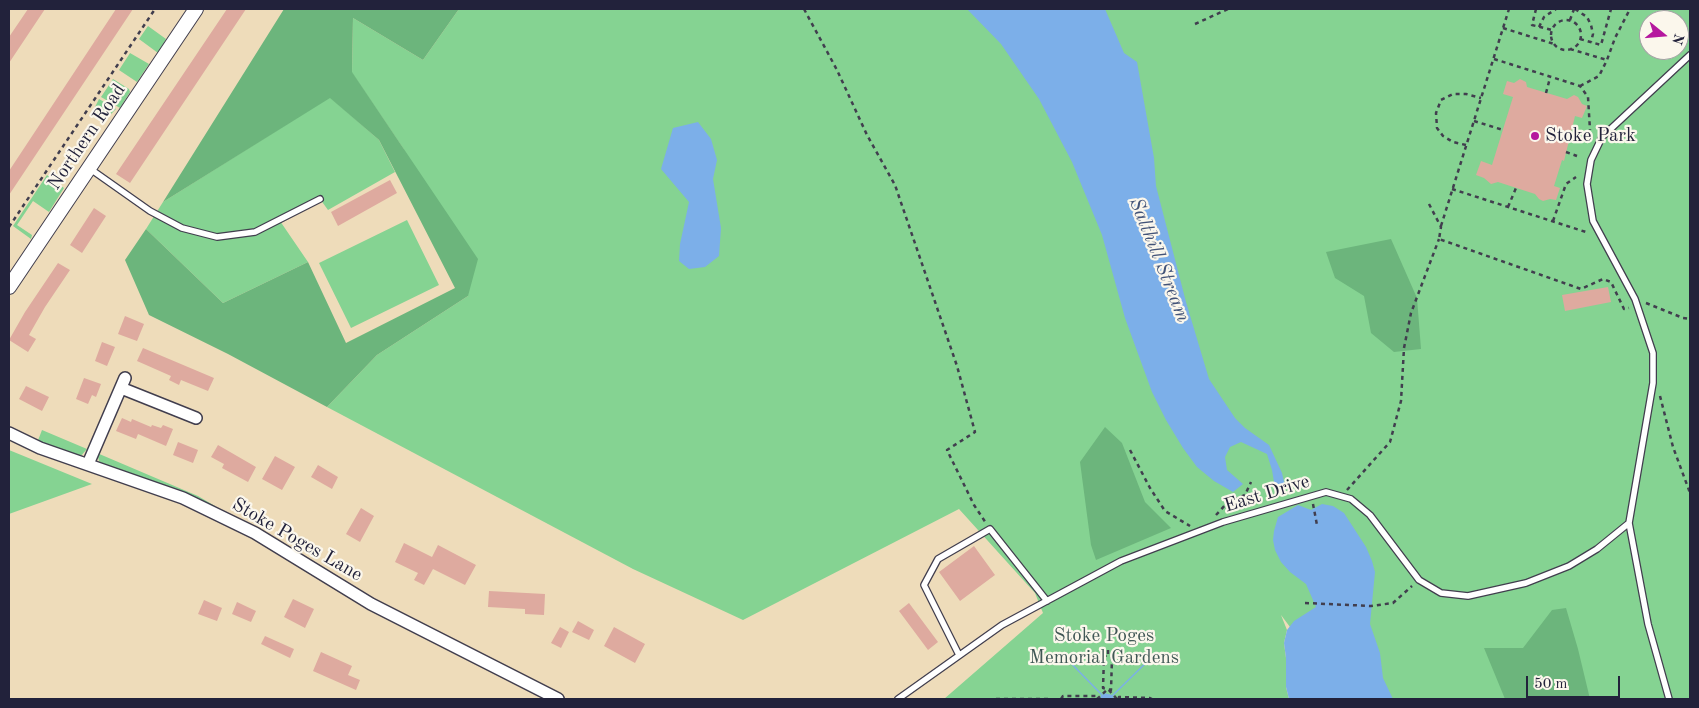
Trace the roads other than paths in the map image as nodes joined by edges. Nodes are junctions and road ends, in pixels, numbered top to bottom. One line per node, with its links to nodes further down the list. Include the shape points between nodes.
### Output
1 (196, 9): 3 (street, Northern Road)
2 (1690, 55): 9 (lane, via 1602,137 1591,160 1588,184 1593,221 1635,298 1652,353 1653,384)
3 (89, 168): 4 (lane, via 150,211 182,228 217,237 255,232); 5 (street, Northern Road)
4 (320, 199)
5 (9, 287)
6 (196, 418): 8 (street, via 186,409 123,383)
7 (9, 433): 8 (street, Stoke Poges Lane, via 40,448)
8 (88, 464): 12 (street, Stoke Poges Lane, via 183,498 255,533 371,604)
9 (1630, 523): 10 (lane, East Drive, via 1569,566 1526,583 1468,596 1442,593 1419,580 1370,515 1351,499 1326,492 1206,529 1121,561); 14 (lane, via 1648,624)
10 (1047, 601): 11 (lane, East Drive, via 1002,625); 11 (lane, via 990,529 938,559 924,585)
11 (959, 655): 13 (lane, East Drive)
12 (558, 699)
13 (898, 699)
14 (1670, 699)

